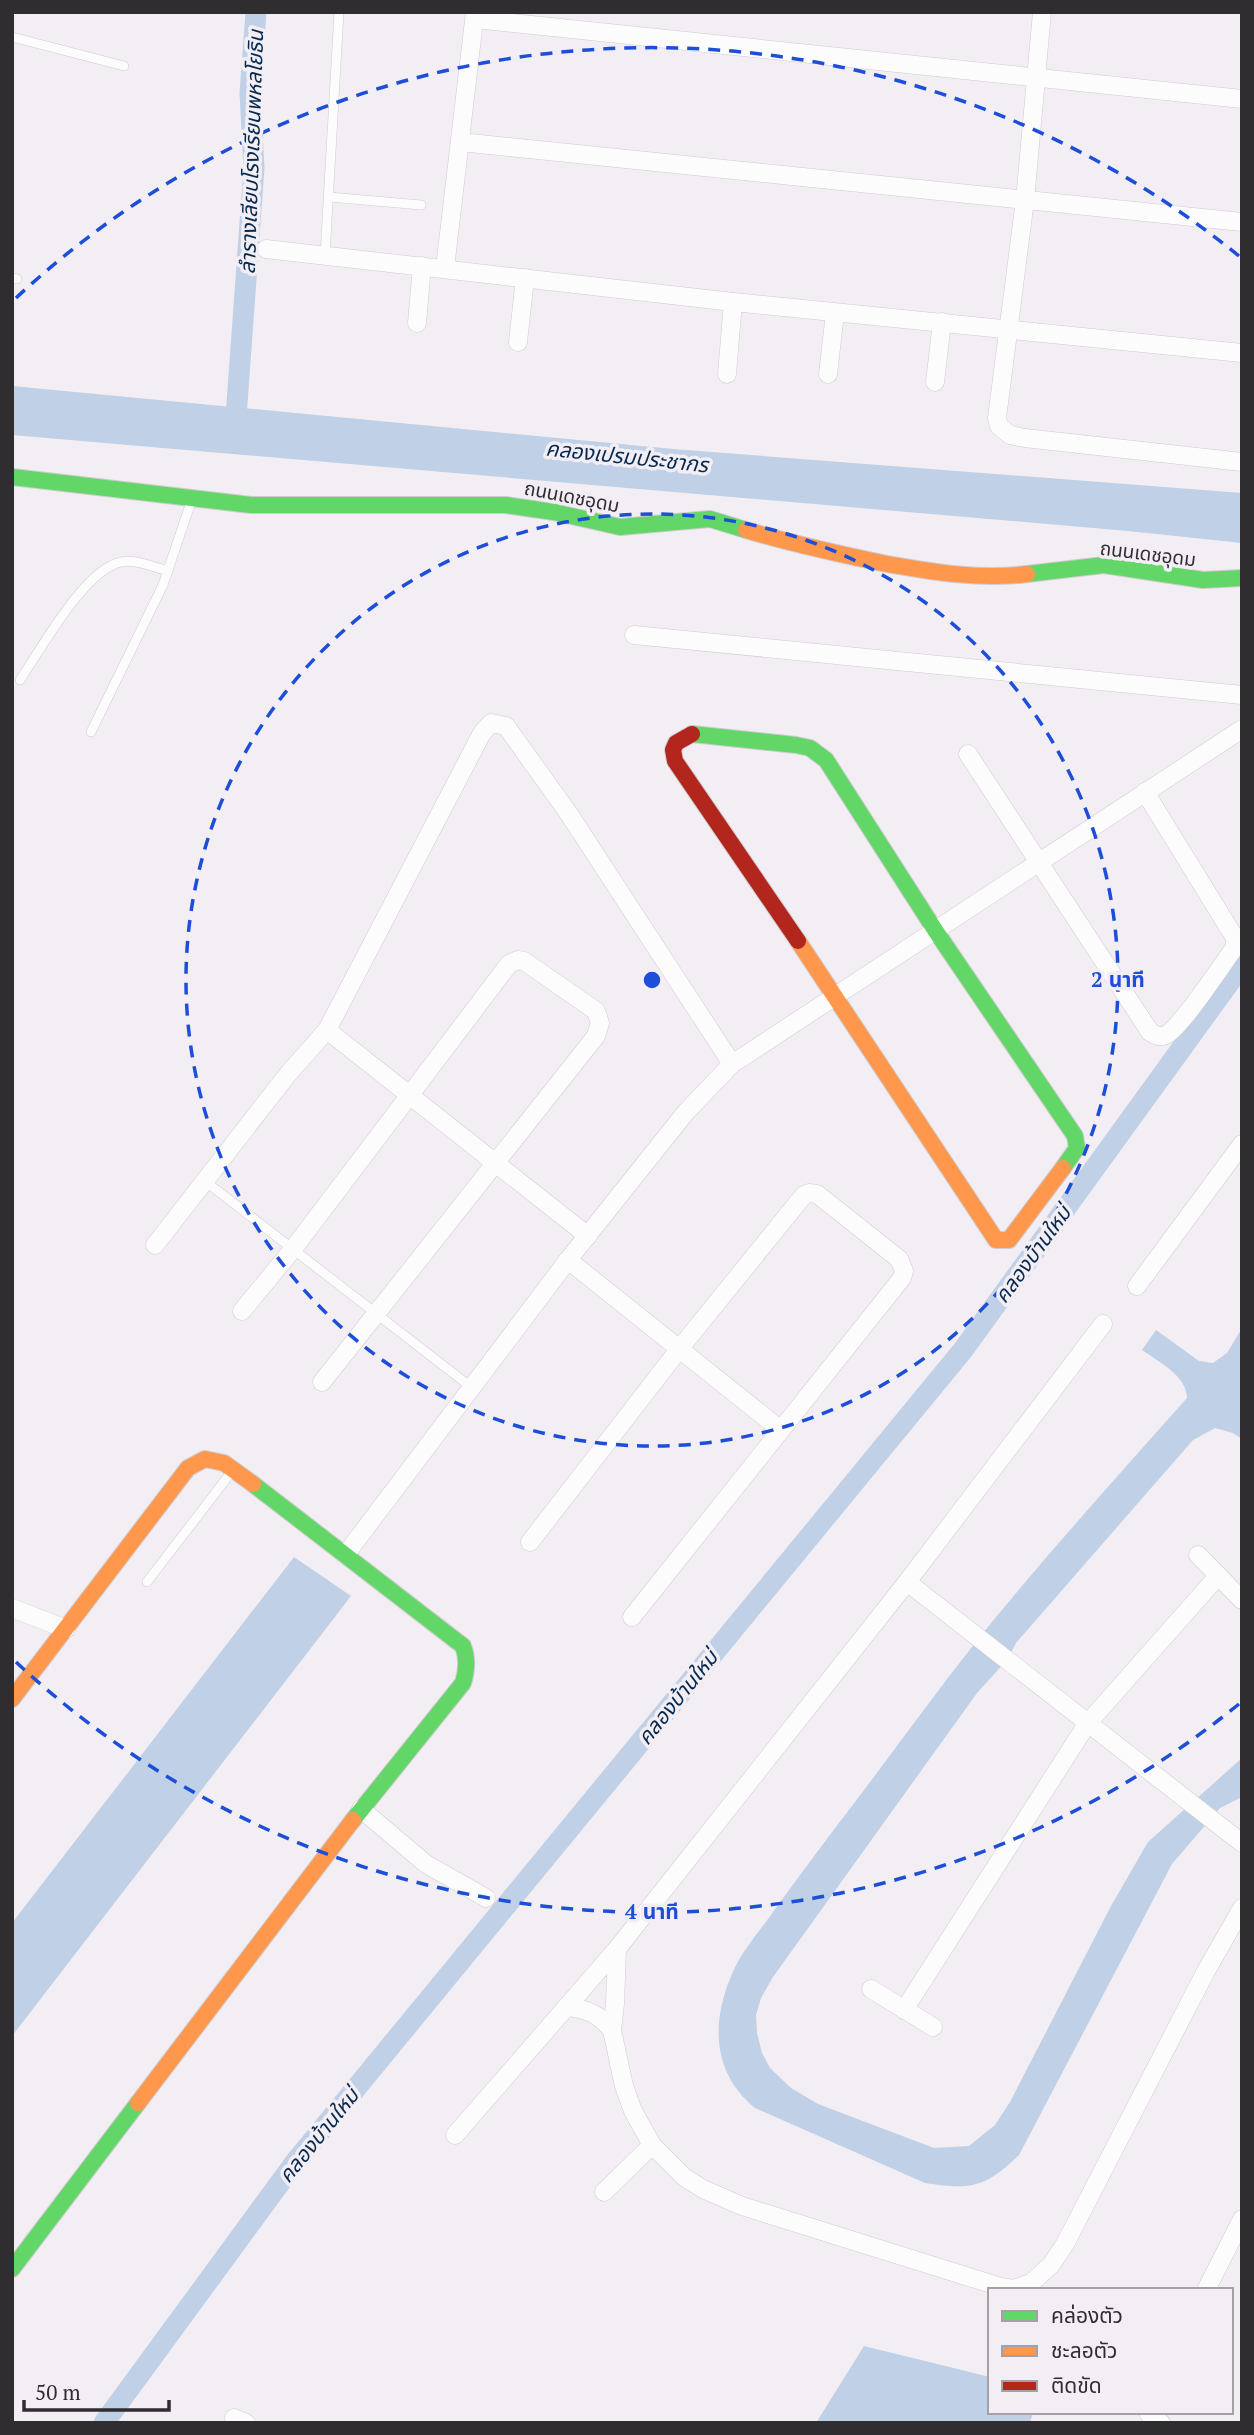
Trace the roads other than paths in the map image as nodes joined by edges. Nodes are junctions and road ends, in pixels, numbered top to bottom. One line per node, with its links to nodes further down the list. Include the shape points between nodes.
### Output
1 (338, 12): 9 (lane)
2 (1042, 12): 6 (street)
3 (475, 16): 6 (street); 8 (street)
4 (12, 37): 5 (lane)
5 (124, 66)
6 (1037, 79): 7 (street); 10 (street)
7 (1242, 99)
8 (460, 142): 10 (street); 16 (street)
9 (329, 197): 11 (lane); 14 (lane)
10 (1025, 200): 12 (street); 22 (street)
11 (421, 205)
12 (1242, 222)
13 (266, 249): 14 (street)
14 (325, 254): 15 (street)
15 (422, 266): 16 (street); 21 (street)
16 (445, 268): 17 (street)
17 (525, 278): 18 (street); 23 (street)
18 (733, 302): 19 (street); 25 (street)
19 (835, 313): 20 (street); 26 (street)
20 (943, 321): 22 (street); 27 (street)
21 (417, 323)
22 (1009, 329): 24 (street); 28 (street, via 997,418 1010,435)
23 (517, 342)
24 (1242, 353)
25 (727, 374)
26 (828, 374)
27 (935, 382)
28 (1242, 462)
29 (12, 477): 30 (street, ถนนเดชอุดม)
30 (192, 499): 31 (lane); 32 (street, ถนนเดชอุดม, via 299,507 521,506 620,527 710,519 810,549 976,577 1104,565 1203,580)
31 (168, 571): 34 (lane, via 133,562 101,570 68,607); 37 (lane)
32 (1242, 578)
33 (634, 635): 35 (street)
34 (20, 680)
35 (1242, 695)
36 (1242, 729): 39 (street)
37 (92, 732)
38 (968, 754): 40 (street)
39 (1145, 792): 40 (street); 40 (street, via 1235,939 1235,947 1165,1036 1150,1032)
40 (1040, 862): 41 (street)
41 (935, 930): 42 (street); 42 (street, via 818,752 796,745 692,734 678,738 673,744 675,761); 42 (street, via 1075,1136 1074,1153 1009,1240 996,1240)
42 (835, 996): 44 (street)
43 (327, 1030): 44 (street, via 482,733 491,723 500,723 569,814); 45 (street); 48 (street)
44 (732, 1064): 49 (street, via 686,1112)
45 (410, 1096): 47 (street); 47 (street, via 514,961 524,961 596,1011 600,1023 596,1036); 51 (street)
46 (1242, 1144): 53 (street)
47 (495, 1161): 49 (street); 55 (street)
48 (205, 1181): 50 (street); 51 (lane)
49 (588, 1236): 52 (street)
50 (155, 1245)
51 (293, 1250): 54 (street); 55 (lane)
52 (568, 1260): 57 (street); 59 (street)
53 (1137, 1286)
54 (242, 1311)
55 (378, 1314): 58 (street); 59 (lane)
56 (1103, 1324): 67 (street)
57 (680, 1348): 60 (street); 60 (street, via 804,1195 817,1194 899,1259 902,1278); 62 (street)
58 (322, 1382)
59 (471, 1387): 63 (street)
60 (780, 1430): 70 (street)
61 (234, 1469): 63 (street); 66 (lane); 71 (street, via 205,1459 188,1468)
62 (530, 1542)
63 (346, 1554): 74 (street, via 463,1646 468,1656 463,1682)
64 (1198, 1556): 65 (street)
65 (1218, 1576): 68 (street); 73 (street)
66 (147, 1582)
67 (907, 1582): 73 (street); 78 (street)
68 (1242, 1601)
69 (12, 1608): 71 (street)
70 (632, 1617)
71 (66, 1629): 72 (street)
72 (12, 1699)
73 (1087, 1724): 75 (street); 81 (street)
74 (361, 1809): 76 (street, via 426,1864); 88 (street)
75 (1240, 1839)
76 (486, 1898)
77 (1242, 1908): 90 (street, via 1065,2244 1051,2265 1031,2283)
78 (617, 1949): 80 (street); 83 (street)
79 (871, 1989): 81 (street)
80 (566, 2007): 83 (street, via 594,2013); 84 (street)
81 (904, 2010): 82 (street)
82 (933, 2027)
83 (612, 2030): 85 (street, via 624,2086)
84 (455, 2135)
85 (652, 2145): 86 (street); 89 (street, via 684,2177 742,2206)
86 (604, 2192)
87 (1242, 2219): 91 (street)
88 (12, 2269)
89 (1010, 2288)
90 (1017, 2288)
91 (1207, 2288)

